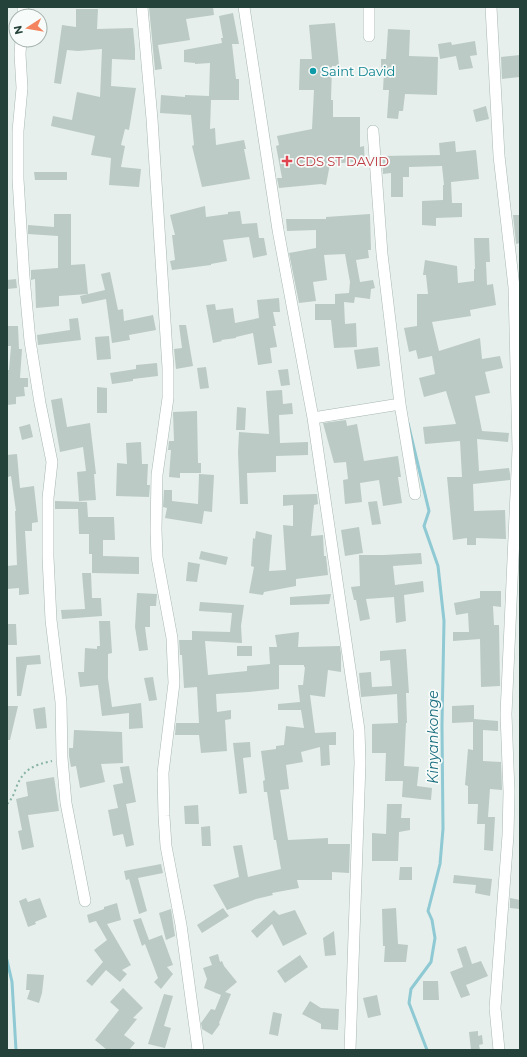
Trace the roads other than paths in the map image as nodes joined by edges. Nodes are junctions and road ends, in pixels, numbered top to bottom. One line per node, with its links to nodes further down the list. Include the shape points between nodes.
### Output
1 (142, 7): 12 (street, via 168,368 168,398 157,476 156,530 160,581 172,638 174,683 163,773 164,816 166,846 181,925)
2 (244, 7): 9 (street, via 278,230)
3 (369, 7): 5 (street)
4 (491, 7): 14 (street, via 500,156 514,287 518,449 506,714 508,835 495,1008)
5 (370, 36)
6 (21, 48): 11 (street, via 22,88 18,131 18,179 24,277 30,342 52,462 48,498 51,620 61,702 66,803)
7 (373, 131): 8 (street, via 382,254)
8 (400, 404): 9 (street); 10 (street)
9 (313, 418): 13 (street, via 359,730)
10 (415, 494)
11 (85, 901)
12 (198, 1050)
13 (350, 1050)
14 (499, 1050)

